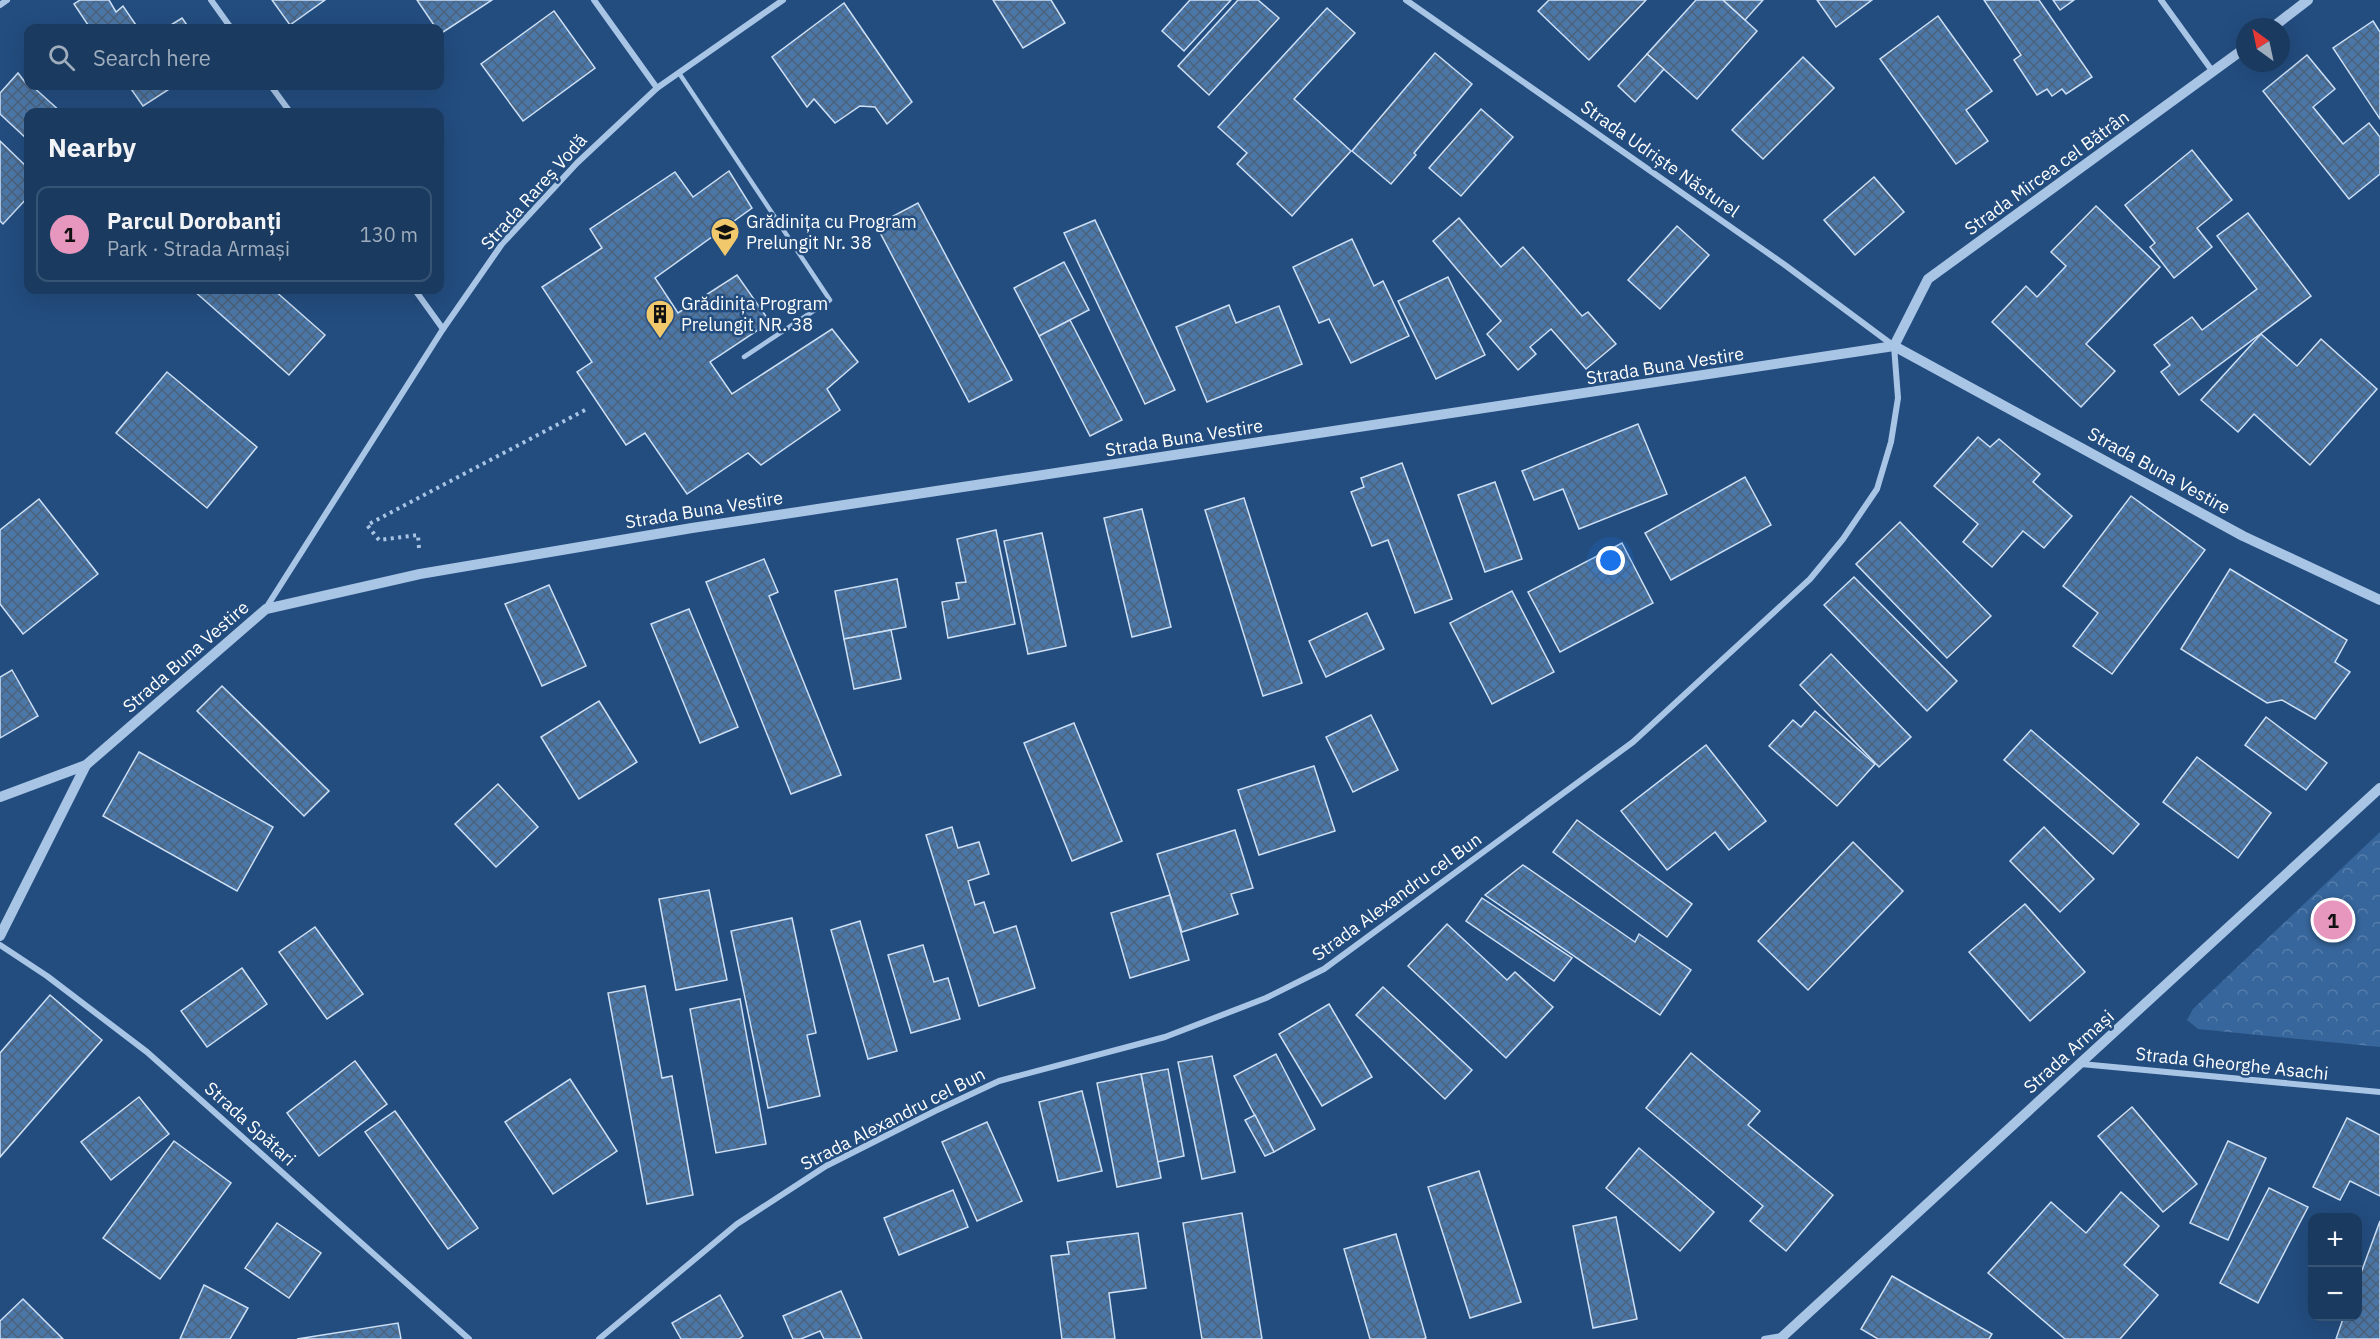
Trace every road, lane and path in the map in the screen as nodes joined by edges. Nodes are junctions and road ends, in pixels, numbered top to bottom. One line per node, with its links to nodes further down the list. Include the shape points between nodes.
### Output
1 (7, 0): 8 (street)
2 (211, 0): 10 (street)
3 (594, 0): 14 (street)
4 (783, 0): 13 (street, Strada Rareș Vodă)
5 (1406, 0): 19 (street, Strada Udriște Năsturel, via 1776,258)
6 (2162, 0): 12 (street)
7 (2308, 0): 9 (street)
8 (0, 5)
9 (2285, 18)
10 (228, 24)
11 (2236, 55): 12 (street, Strada Mircea cel Bătrân)
12 (2213, 72): 19 (street, Strada Mircea cel Bătrân, via 1928,279)
13 (679, 73): 14 (street, Strada Rareș Vodă); 20 (lane, via 830,300)
14 (657, 88): 18 (street, Strada Rareș Vodă, via 577,163 502,244)
15 (275, 90): 16 (street)
16 (288, 108)
17 (418, 294): 18 (street)
18 (443, 329): 24 (street, Strada Rareș Vodă)
19 (1894, 346): 22 (street, Strada Buna Vestire, via 693,528); 23 (street, Strada Buna Vestire, via 2243,536); 34 (street, Strada Alexandru cel Bun, via 1898,398 1878,489 1844,539 1810,579 1633,742 1324,969 1266,998 1165,1037 999,1081 826,1166 737,1224)
20 (744, 357)
21 (587, 409): 22 (path, via 367,525 379,540 418,535)
22 (420, 574): 24 (street, Strada Buna Vestire)
23 (2380, 600)
24 (266, 609): 25 (street, Strada Buna Vestire)
25 (86, 765): 27 (street, Strada Buna Vestire); 28 (street)
26 (2380, 788): 30 (street, Strada Armași)
27 (0, 796)
28 (0, 936)
29 (0, 945): 33 (street, Strada Spătari, via 147,1052)
30 (2081, 1064): 31 (street, Strada Gheorghe Asachi); 32 (street, Strada Armași)
31 (2380, 1092)
32 (1781, 1338): 35 (street)
33 (469, 1339)
34 (599, 1339)
35 (1764, 1339)

